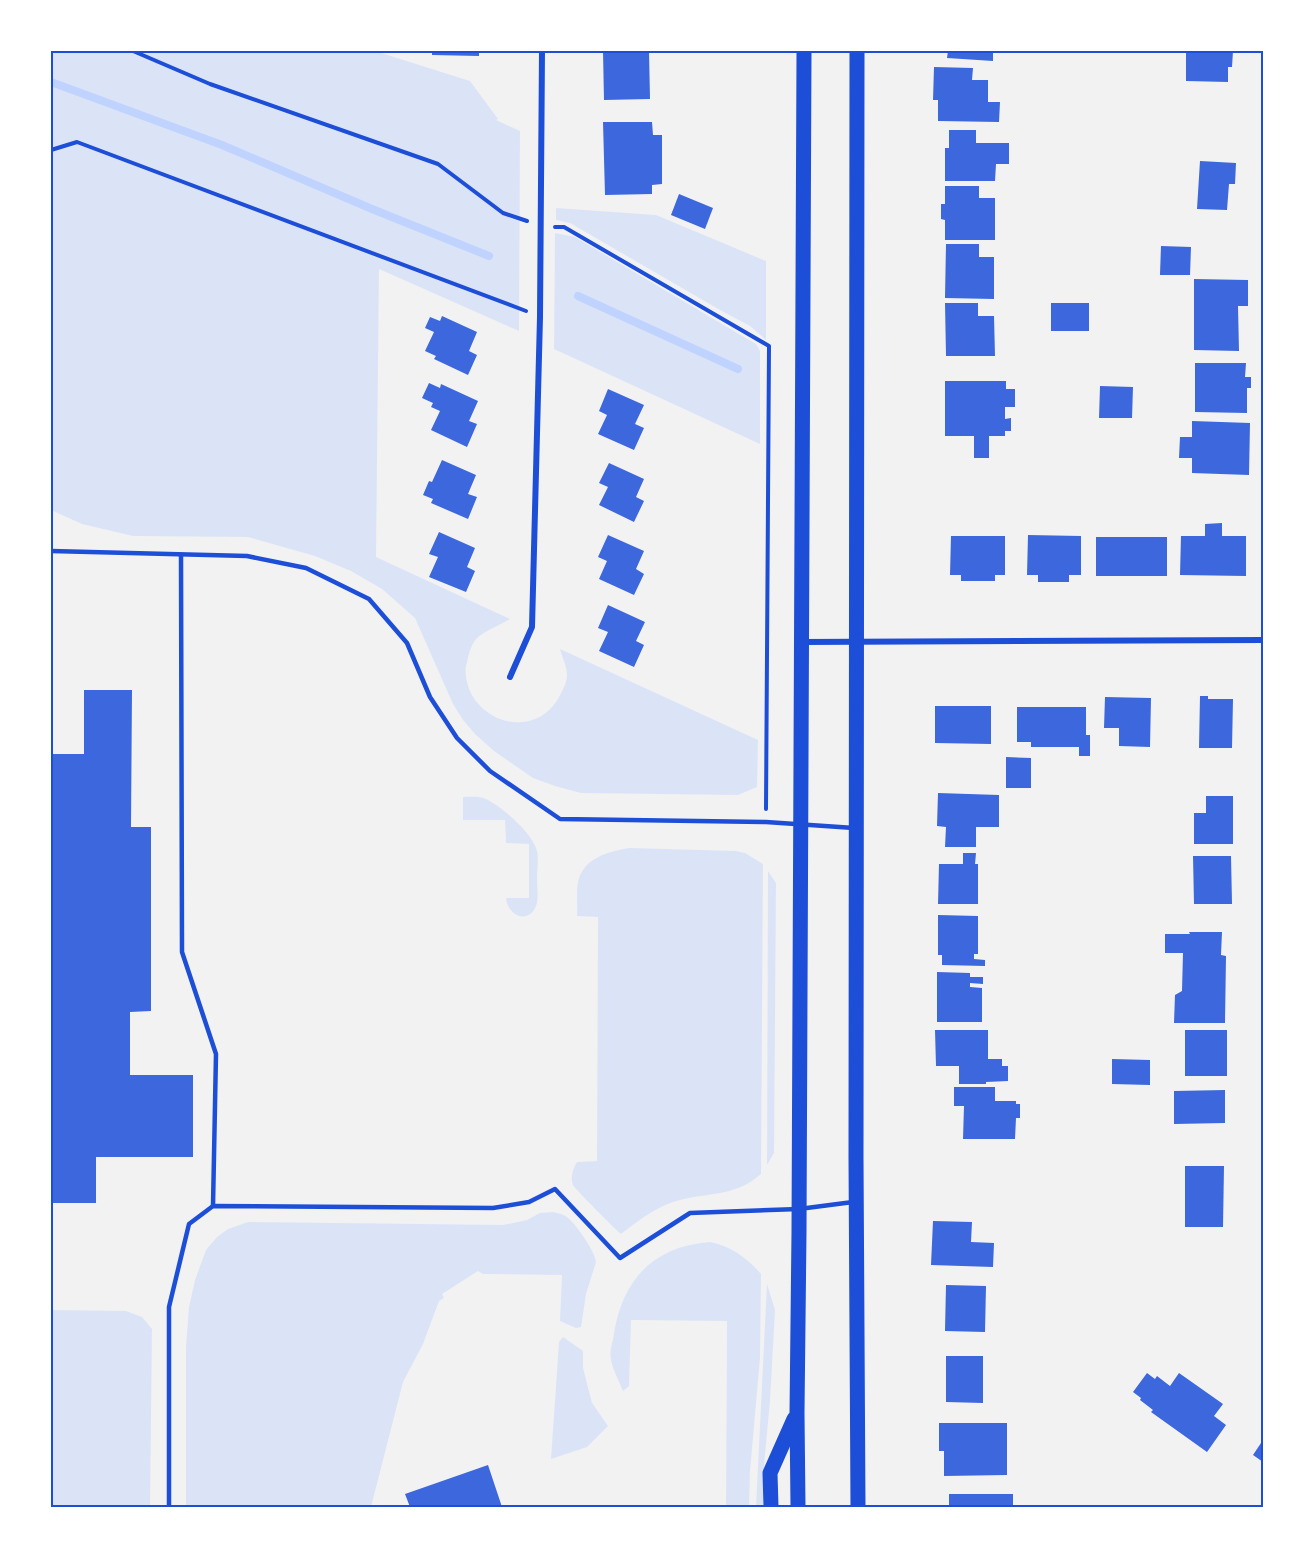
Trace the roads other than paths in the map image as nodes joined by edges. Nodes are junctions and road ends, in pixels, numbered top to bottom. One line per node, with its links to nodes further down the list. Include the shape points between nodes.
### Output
1 (542, 51): 9 (street, via 532,627)
2 (804, 51): 7 (main road)
3 (857, 51): 8 (main road)
4 (51, 551): 5 (lane)
5 (181, 555): 10 (lane, via 247,556 306,568 369,599 407,644 430,697 457,738 490,771 560,819); 13 (lane, via 182,952 216,1054)
6 (1263, 640): 8 (street)
7 (801, 642): 8 (street); 10 (main road)
8 (856, 642): 11 (main road)
9 (510, 677)
10 (801, 825): 11 (lane); 14 (main road)
11 (856, 828): 12 (main road)
12 (856, 1201): 14 (lane); 19 (main road)
13 (213, 1206): 14 (lane, via 493,1208 530,1202 555,1189 620,1258 690,1213); 16 (lane, via 189,1224 169,1307)
14 (799, 1209): 15 (main road)
15 (796, 1413): 17 (main road, via 770,1473); 18 (main road)
16 (169, 1507)
17 (771, 1507)
18 (798, 1507)
19 (858, 1507)

